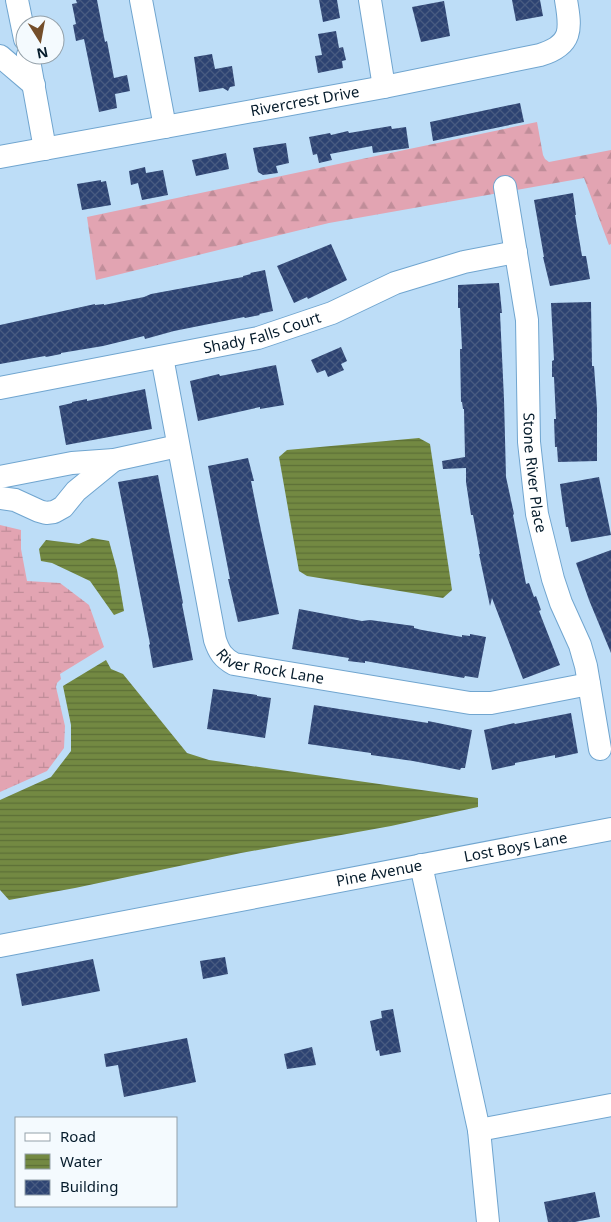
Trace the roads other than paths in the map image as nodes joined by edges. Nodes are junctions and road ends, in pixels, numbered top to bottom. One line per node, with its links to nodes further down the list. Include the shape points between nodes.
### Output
1 (17, 0): 5 (street)
2 (141, 0): 10 (street)
3 (370, 0): 9 (street)
4 (566, 0): 9 (street, Rivercrest Drive, via 570,27 564,42 551,52)
5 (20, 15)
6 (0, 56): 8 (street)
7 (30, 65): 8 (street)
8 (34, 85): 11 (street)
9 (384, 87): 10 (street, Rivercrest Drive)
10 (165, 126): 11 (street, Rivercrest Drive)
11 (45, 148): 12 (street, Rivercrest Drive)
12 (0, 157)
13 (505, 187): 14 (street, Stone River Place)
14 (516, 252): 15 (street, Shady Falls Court, via 464,262 402,280 332,313 258,338); 23 (street, Stone River Place, via 527,320 529,442 537,514 561,603 580,645)
15 (162, 357): 16 (street, Shady Falls Court); 17 (street, River Rock Lane)
16 (0, 388)
17 (178, 446): 18 (street); 23 (street, River Rock Lane, via 215,640 225,659 234,664 470,702 491,703)
18 (114, 460): 19 (street); 21 (street)
19 (53, 467): 20 (street); 21 (street)
20 (0, 477)
21 (70, 493): 22 (street, via 62,507 46,513)
22 (8, 499)
23 (589, 684): 24 (street, Stone River Place)
24 (600, 749)
25 (611, 830): 26 (street, Lost Boys Lane)
26 (421, 866): 27 (street, Pine Avenue); 29 (street, Pine Avenue)
27 (0, 946)
28 (611, 1105): 29 (street)
29 (479, 1130): 30 (street, Pine Avenue)
30 (488, 1222)

